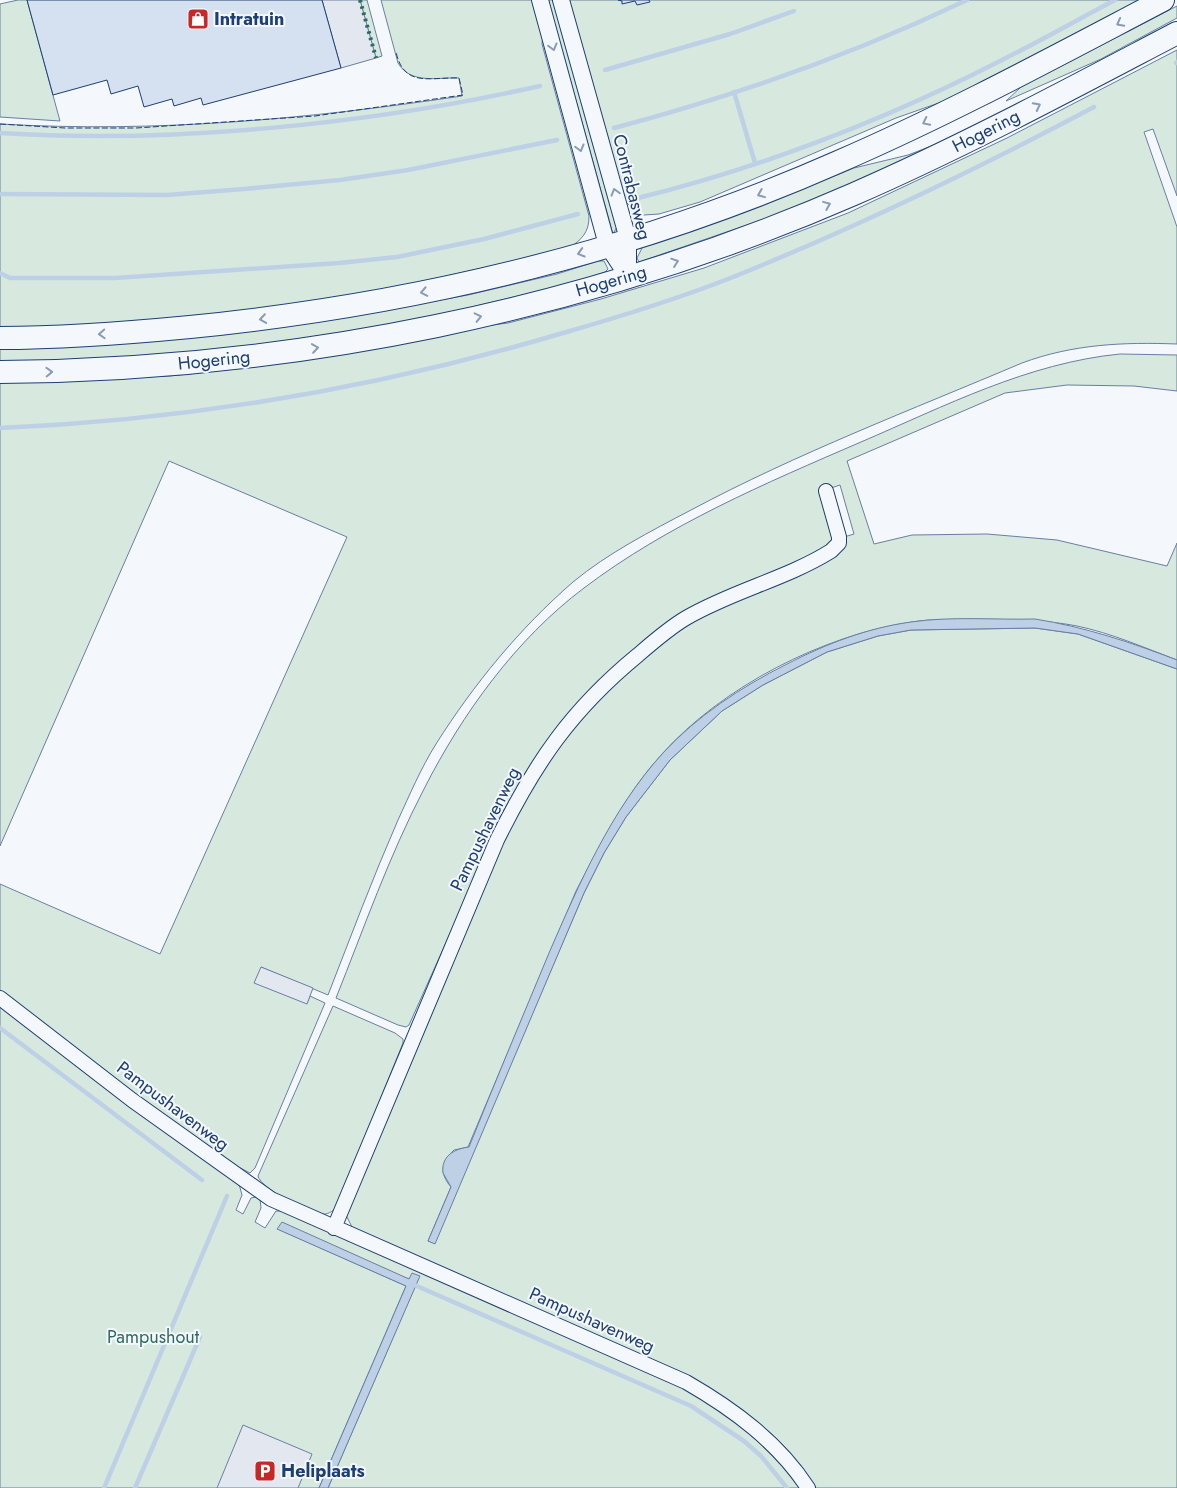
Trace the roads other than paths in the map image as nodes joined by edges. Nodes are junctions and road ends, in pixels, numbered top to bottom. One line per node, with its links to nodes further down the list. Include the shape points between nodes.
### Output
1 (540, 0): 5 (street, Contrabasweg, one-way to 5)
2 (561, 0): 5 (street, Contrabasweg, one-way to 2)
3 (1163, 0): 5 (highway, Hogering, one-way to 5, via 1011,80 836,163 735,204)
4 (1177, 33): 6 (highway, Hogering, one-way to 4, via 713,249 852,195 940,155)
5 (618, 242): 6 (street, Contrabasweg); 7 (highway, Hogering, one-way to 7, via 464,284 299,314 142,332)
6 (628, 277): 8 (highway, Hogering, one-way to 6, via 224,360 345,344 497,313)
7 (0, 338)
8 (0, 372)
9 (826, 491): 11 (street, Pampushavenweg, via 839,537 839,543 831,551 685,618 610,678 567,723 546,752 497,840)
10 (0, 998): 11 (street, Pampushavenweg, via 226,1169 270,1199)
11 (334, 1228): 12 (street, Pampushavenweg, via 686,1382 718,1400 766,1439)
12 (808, 1488)

